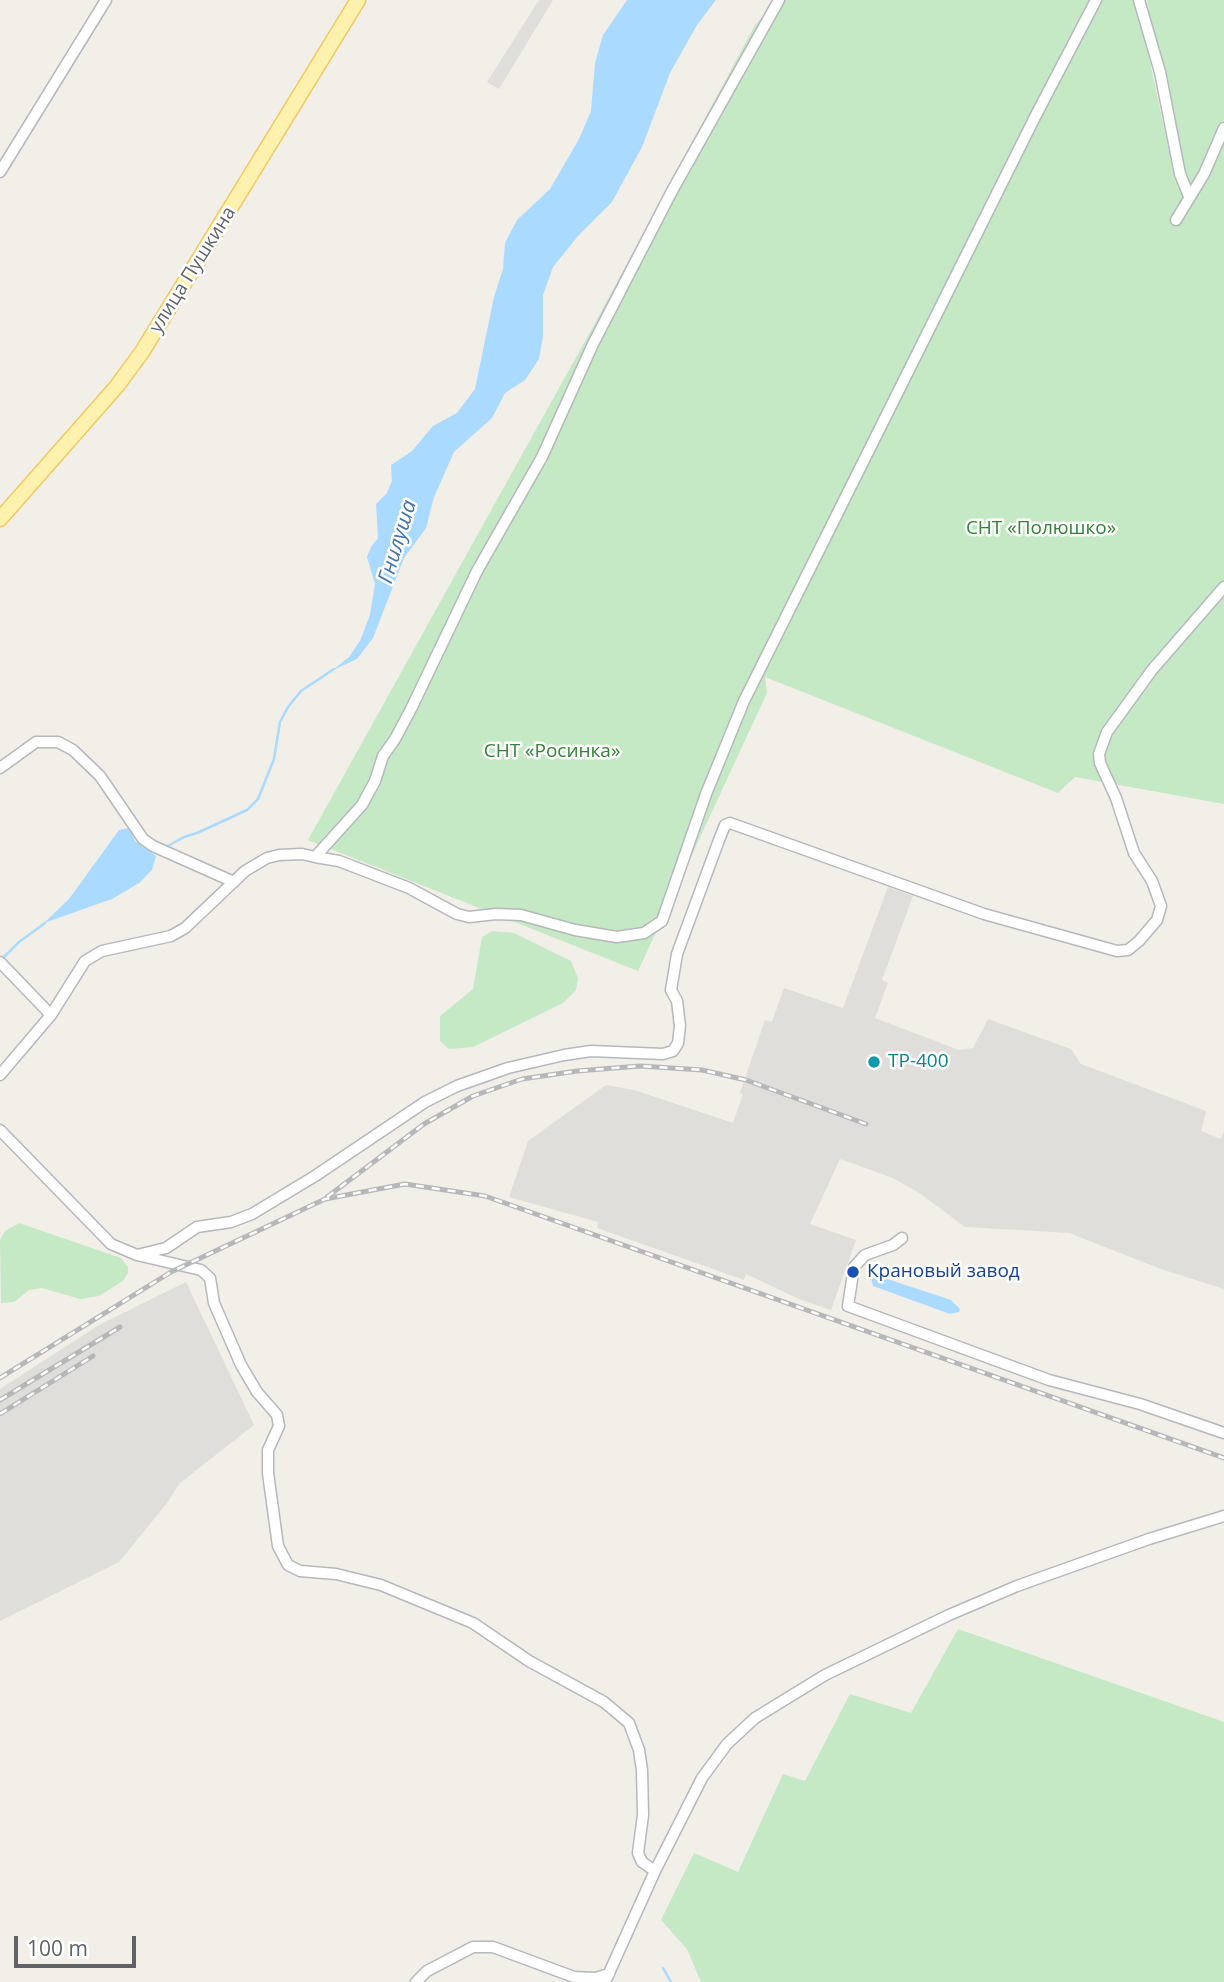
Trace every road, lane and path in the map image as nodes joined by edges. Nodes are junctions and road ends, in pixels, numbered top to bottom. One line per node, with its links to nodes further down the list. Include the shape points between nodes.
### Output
1 (106, 0): 7 (street)
2 (358, 0): 10 (main road, улица Пушкина, via 142,352)
3 (779, 0): 13 (street, via 671,191 542,457 477,571 396,739 383,756 375,781 362,805)
4 (1096, 0): 13 (street, via 744,701 662,921 644,933 618,937 521,915 469,917 409,888 339,861)
5 (1139, 0): 8 (street)
6 (1224, 128): 8 (street, via 1205,174)
7 (0, 172)
8 (1189, 196): 9 (street)
9 (1176, 220)
10 (0, 519)
11 (1224, 587): 20 (street, via 1153,670 1107,732 1098,754 1134,853 1161,906 1157,920 1128,950 1117,951 984,914 730,823 725,825 677,954 671,990 680,1026 673,1051 564,1055 457,1086 252,1214 197,1227 166,1248)
12 (0, 768): 14 (street, via 36,742 58,742 100,776 143,839)
13 (315, 857): 14 (street, via 267,858)
14 (234, 882): 16 (street, via 171,936 102,951 85,961)
15 (0, 962): 16 (street)
16 (51, 1015): 17 (street)
17 (0, 1075)
18 (0, 1130): 20 (street, via 111,1244)
19 (902, 1238): 21 (street, via 865,1255 854,1267 848,1306 1049,1380)
20 (137, 1255): 23 (street, via 201,1270 210,1278 214,1303 242,1365 277,1415 279,1426 268,1450 268,1474 278,1546 288,1565 381,1585 473,1623 529,1661 604,1702 629,1723 639,1749 643,1815 638,1853)
21 (1224, 1433)
22 (1224, 1516): 23 (street, via 1017,1586 948,1615 825,1675 755,1718 727,1744 702,1778)
23 (655, 1871): 24 (street)
24 (607, 1978): 25 (street, via 574,1977 493,1947 473,1947 427,1971)
25 (416, 1982)

